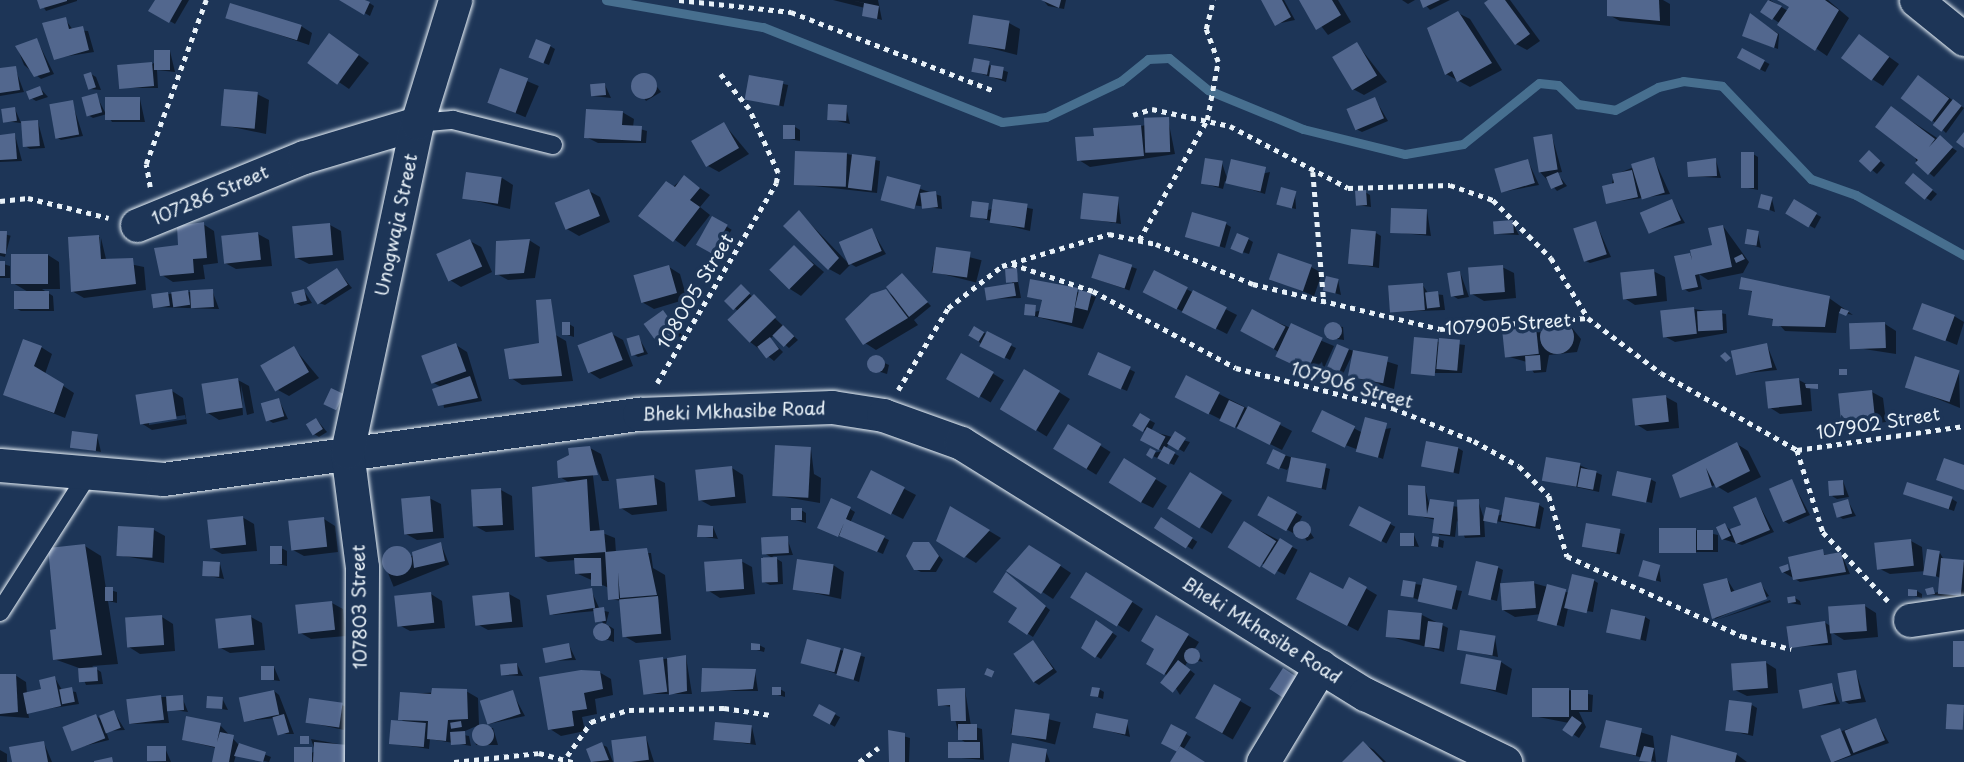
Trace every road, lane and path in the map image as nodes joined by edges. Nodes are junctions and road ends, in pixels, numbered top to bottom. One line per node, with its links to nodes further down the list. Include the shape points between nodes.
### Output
1 (206, 0): 15 (path, via 146,164)
2 (455, 0): 11 (street, Unogwaja Street)
3 (678, 0): 8 (path, via 791,12)
4 (1213, 0): 10 (path, via 1206,29 1218,62)
5 (1916, 0): 6 (street)
6 (1964, 39)
7 (720, 74): 20 (path, 108005 Street, via 749,109 778,173 776,183)
8 (992, 90)
9 (1133, 116): 10 (path, via 1152,109)
10 (1207, 120): 13 (path, via 1230,126); 16 (path)
11 (417, 123): 12 (lane, via 453,120); 15 (street, 107286 Street, via 304,157); 24 (street, Unogwaja Street)
12 (553, 145)
13 (1313, 171): 18 (path); 19 (path, via 1348,188 1450,185 1493,200 1551,258)
14 (0, 201): 15 (path, 107286 Street, via 28,198)
15 (146, 222)
16 (1139, 240): 17 (path, 107905 Street, via 1109,234); 18 (path, 107905 Street)
17 (1011, 264): 21 (path, 107905 Street, via 948,308); 30 (path, 107906 Street, via 1093,290 1236,368 1393,408 1474,441 1519,466 1549,496 1567,556 1742,636)
18 (1324, 303): 19 (path, 107905 Street, via 1440,330)
19 (1588, 318): 23 (path, 107905 Street, via 1661,373)
20 (639, 414): 21 (street, Bheki Mkhasibe Road, via 832,407); 24 (street, Bheki Mkhasibe Road)
21 (883, 415): 31 (street, Bheki Mkhasibe Road, via 961,443)
22 (1964, 426): 23 (path, 107902 Street)
23 (1797, 450): 29 (path, via 1823,531)
24 (347, 452): 26 (street, Bheki Mkhasibe Road, via 163,479); 35 (street, 107803 Street, via 362,567)
25 (0, 465): 26 (street, Bheki Mkhasibe Road)
26 (89, 473): 27 (lane)
27 (0, 612)
28 (1964, 612): 29 (street)
29 (1910, 620)
30 (1791, 649)
31 (1321, 666): 39 (street); 40 (street, Bheki Mkhasibe Road)
32 (771, 715): 34 (path, via 724,708 629,710 591,722)
33 (878, 747): 38 (path)
34 (567, 756): 36 (path, via 496,753); 37 (path)
35 (361, 762)
36 (454, 762)
37 (573, 762)
38 (859, 762)
39 (1263, 762)
40 (1505, 762)

